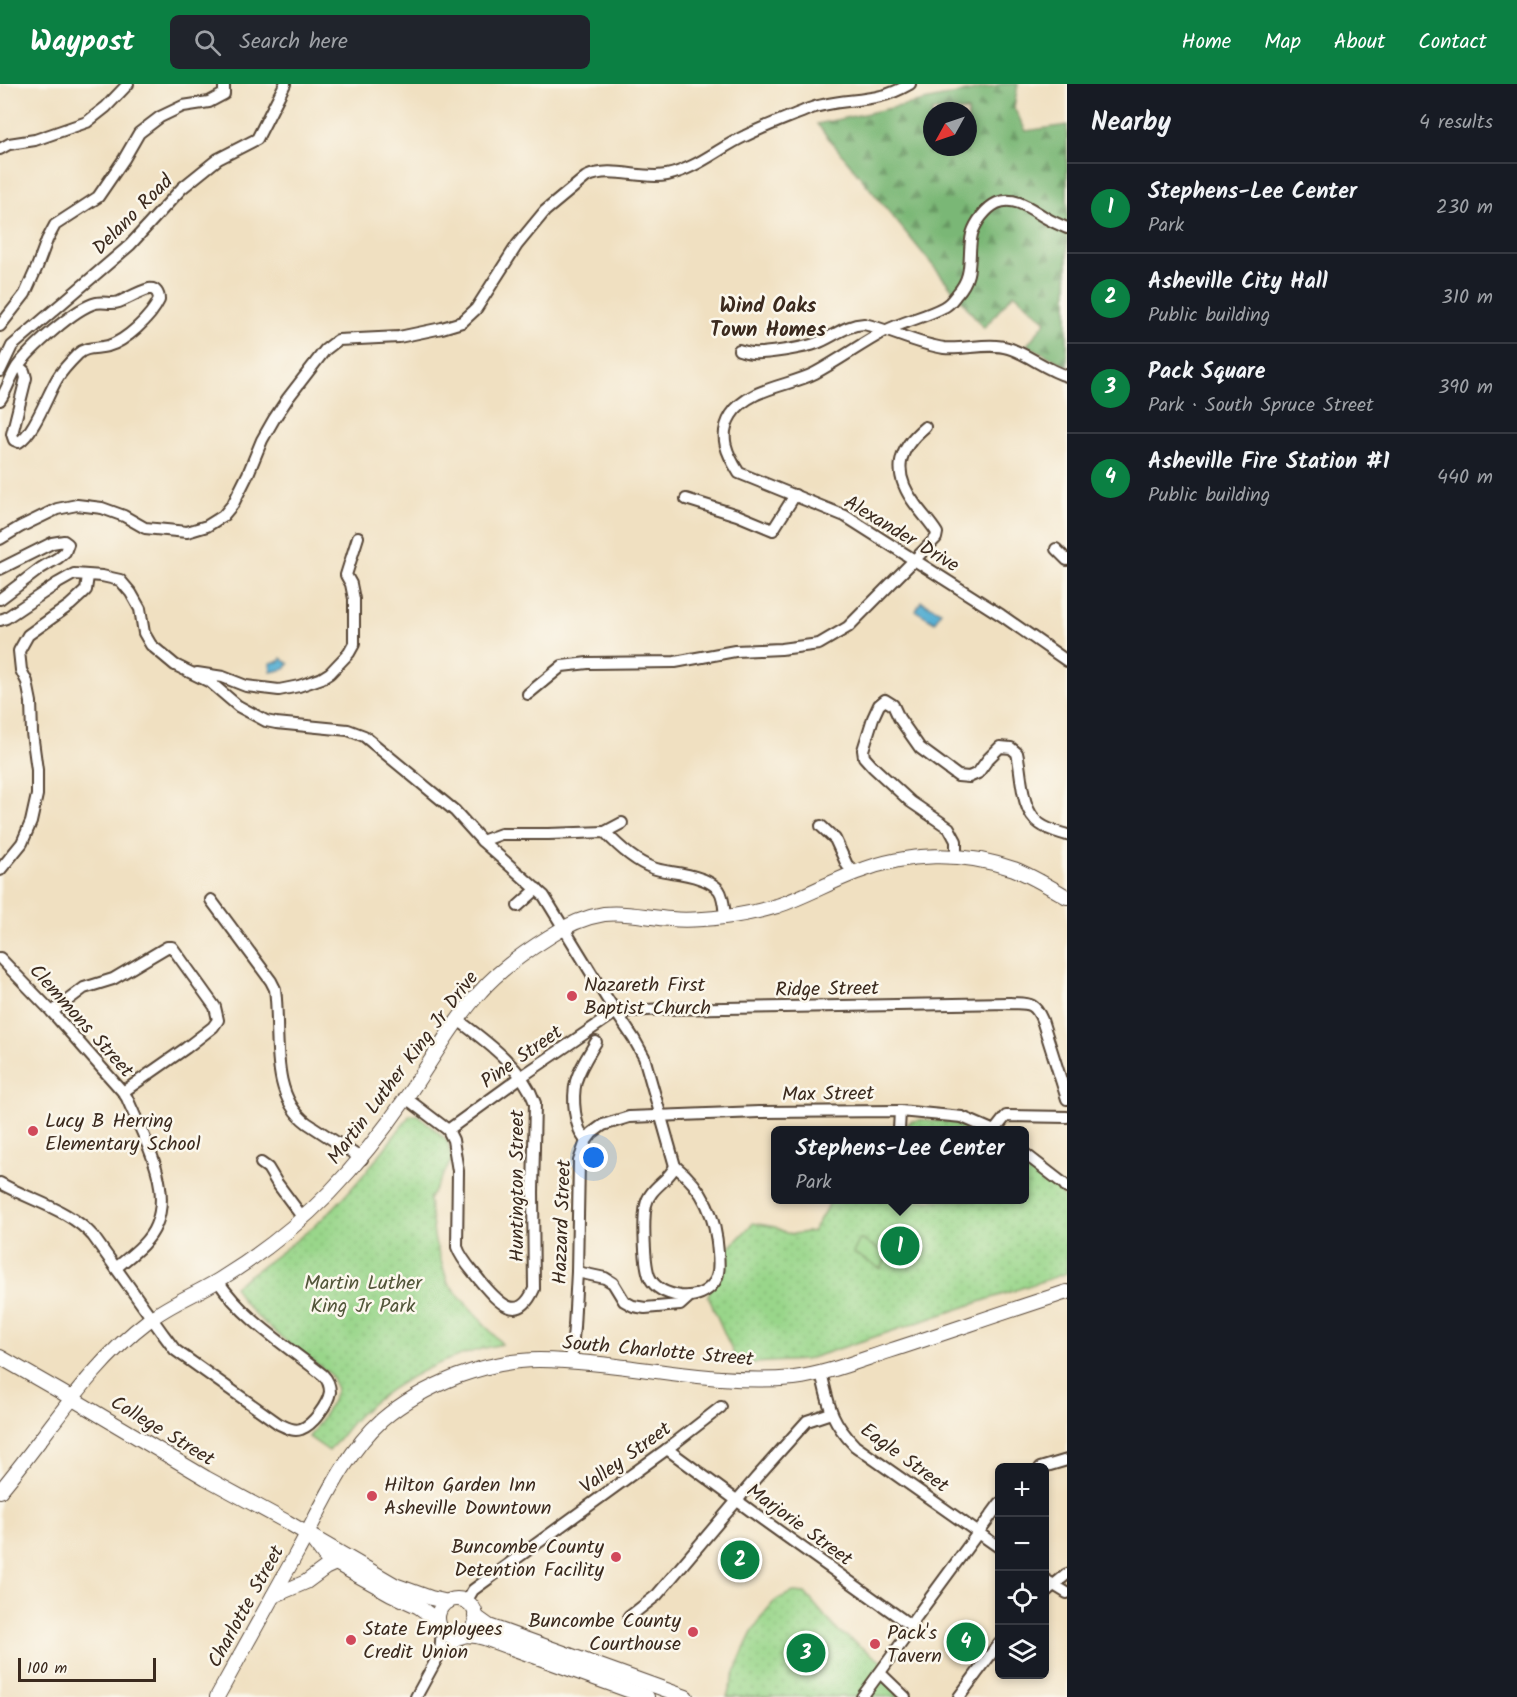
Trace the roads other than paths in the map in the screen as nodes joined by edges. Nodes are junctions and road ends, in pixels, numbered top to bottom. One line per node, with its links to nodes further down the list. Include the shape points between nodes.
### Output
1 (128, 84): 5 (street, via 87,122)
2 (224, 84): 7 (street, via 224,94 209,102 183,106 139,133 98,197 55,225 25,294)
3 (285, 84): 11 (street, Delano Road, via 257,139 218,159 182,188 130,246 12,346)
4 (910, 84): 18 (street, via 880,97 811,108 668,175 609,172 586,177 545,211 517,245 476,309 462,322 399,337 338,340 325,350 274,419 234,504 207,526 187,532 146,528 102,508 77,505 57,509)
5 (0, 149)
6 (1067, 228): 8 (street, Alexander Drive, via 1027,206 1008,200 995,203 982,215 972,234 970,272 961,290 948,305)
7 (0, 326)
8 (887, 330): 9 (street, via 857,324 810,345 752,353); 12 (street, via 942,347 1008,348); 15 (street, Alexander Drive, via 813,374 764,390 731,414 723,434 729,458 739,473)
9 (739, 350)
10 (18, 366): 10 (street, via 26,378 12,434 19,442 29,433 57,378 78,354 124,337 153,310 159,300 157,293 149,289 113,303 93,304 41,341); 13 (street)
11 (0, 370)
12 (1067, 376)
13 (0, 400)
14 (925, 427): 21 (street, via 902,454 902,477 913,502 938,533)
15 (795, 495): 16 (street, via 773,530); 21 (street, Alexander Drive, via 846,516)
16 (686, 499)
17 (358, 537): 27 (street, via 346,575 354,599 354,644 330,673 279,690)
18 (0, 539)
19 (1056, 549): 20 (street)
20 (1067, 560)
21 (914, 561): 26 (street, Alexander Drive); 28 (street, via 848,627 819,644 735,651 675,662 562,666)
22 (0, 569): 24 (street, via 52,543 68,544 58,558)
23 (88, 576): 25 (street, via 74,574); 27 (street, via 120,580 140,609 150,645); 35 (street, via 86,590 28,635 19,651 31,702 36,795 22,843)
24 (0, 599)
25 (0, 620)
26 (1067, 661)
27 (187, 671): 33 (street, via 210,682 238,706 266,721 348,729 364,736 454,811)
28 (528, 694)
29 (621, 823): 31 (street)
30 (821, 826): 36 (street, via 835,838 847,865)
31 (605, 832): 33 (street, via 501,834); 41 (street, via 615,844 654,869 710,883 723,899)
32 (1067, 835): 34 (street, via 1035,820 1025,798 1017,753 1011,748 1000,747 978,773 958,776 920,748 893,705 885,700 873,718 864,757 911,802 949,828 956,842)
33 (483, 841): 37 (street)
34 (956, 856): 36 (main road, Martin Luther King Jr Drive, via 920,856); 38 (main road, Martin Luther King Jr Drive, via 1016,870)
35 (0, 870)
36 (855, 872): 41 (main road, Martin Luther King Jr Drive, via 778,905)
37 (537, 889): 40 (street); 42 (street)
38 (1067, 897)
39 (211, 900): 61 (street, via 271,981 278,1059 285,1091 294,1109 307,1123)
40 (518, 906)
41 (725, 917): 42 (main road, Martin Luther King Jr Drive, via 672,920 602,914)
42 (564, 928): 45 (street); 46 (main road, Martin Luther King Jr Drive, via 502,971)
43 (0, 958): 44 (street, Clemmons Street)
44 (52, 1012): 49 (street, Clemmons Street); 49 (street, via 84,988 113,979 172,947 215,1007 218,1020)
45 (616, 1012): 48 (street, Pine Street); 51 (street, Ridge Street, via 1029,1004 1037,1008); 53 (street, via 644,1057)
46 (458, 1020): 48 (street, Huntington Street); 50 (main road, Martin Luther King Jr Drive)
47 (596, 1042): 59 (street, via 576,1083 577,1125)
48 (521, 1077): 58 (street, Pine Street); 58 (street, Huntington Street, via 535,1103 535,1276 529,1301 519,1307 507,1308 495,1299 460,1257 458,1172)
49 (123, 1092): 67 (street, Clemmons Street, via 157,1170 160,1201 156,1226 149,1237)
50 (406, 1098): 58 (street); 61 (main road, Martin Luther King Jr Drive)
51 (1067, 1099)
52 (900, 1111): 53 (street, Max Street); 55 (street); 56 (street, Max Street, via 962,1117)
53 (660, 1117): 59 (street, Hazzard Street, via 629,1117 603,1125); 63 (street)
54 (1067, 1117): 57 (street, via 1006,1116)
55 (898, 1126)
56 (982, 1126)
57 (997, 1126)
58 (448, 1130)
59 (586, 1141): 68 (street, Hazzard Street, via 579,1161)
60 (1029, 1157): 65 (street)
61 (362, 1159): 66 (main road, Martin Luther King Jr Drive)
62 (261, 1163): 66 (street)
63 (675, 1166): 71 (street, via 704,1200 717,1232 716,1279 700,1294); 71 (street, via 646,1205 646,1257 656,1287 671,1295)
64 (0, 1184): 67 (street, via 82,1224)
65 (1066, 1184)
66 (303, 1218): 69 (main road, Martin Luther King Jr Drive)
67 (116, 1268): 72 (street)
68 (577, 1272): 71 (street, via 605,1278 633,1306 680,1305); 74 (street, Hazzard Street)
69 (218, 1281): 72 (main road, Martin Luther King Jr Drive); 72 (street, via 247,1315 327,1380 330,1392 324,1408 301,1429 291,1430 279,1424 175,1350)
70 (1067, 1292): 75 (main road, South Charlotte Street)
71 (690, 1296)
72 (152, 1318): 76 (main road, Martin Luther King Jr Drive, via 119,1345)
73 (0, 1357): 76 (main road, College Street)
74 (571, 1362): 75 (main road, South Charlotte Street, via 739,1378 770,1379); 86 (main road, South Charlotte Street, via 506,1363 440,1383 419,1394 382,1420 356,1449)
75 (821, 1372): 78 (street, Eagle Street)
76 (72, 1399): 82 (main road, Martin Luther King Jr Drive); 86 (main road, College Street)
77 (721, 1407): 79 (street, Valley Street)
78 (831, 1413): 83 (street, via 807,1421); 85 (street, Eagle Street, via 855,1446)
79 (667, 1449): 83 (street, Marjorie Street); 94 (street, Valley Street, via 473,1590)
80 (1067, 1460): 81 (street)
81 (1049, 1465)
82 (0, 1491)
83 (736, 1501): 96 (street, via 657,1595); 98 (street, Marjorie Street)
84 (995, 1509): 85 (street)
85 (979, 1533): 87 (street, Eagle Street); 98 (street, via 914,1620)
86 (308, 1534): 88 (main road, College Street, via 326,1557); 92 (main road, Charlotte Street); 93 (main road, College Street, via 395,1585)
87 (995, 1545)
88 (336, 1563): 92 (main road); 97 (main road, College Street, via 419,1606)
89 (1067, 1574): 90 (street)
90 (1049, 1582): 91 (street)
91 (1067, 1593)
92 (273, 1596): 104 (main road, Charlotte Street)
93 (448, 1602): 94 (main road); 97 (main road, via 439,1611)
94 (466, 1602): 95 (main road)
95 (475, 1616): 99 (main road, via 472,1629); 102 (main road)
96 (629, 1617)
97 (440, 1625): 99 (main road, via 447,1635); 101 (street)
98 (913, 1627): 103 (street)
99 (463, 1636): 101 (street); 102 (main road, via 477,1636)
100 (995, 1648): 110 (street)
101 (440, 1653): 105 (street)
102 (562, 1658): 106 (main road); 107 (main road)
103 (880, 1673): 108 (street); 109 (street)
104 (217, 1697)
105 (416, 1697)
106 (647, 1697)
107 (686, 1697)
108 (862, 1697)
109 (905, 1697)
110 (959, 1697)

